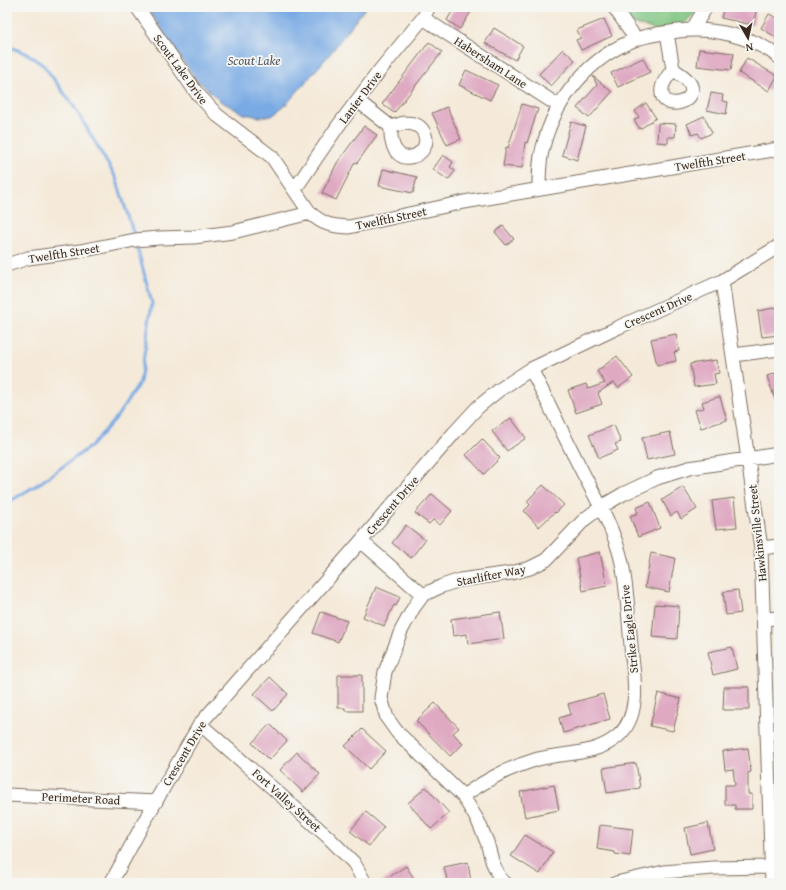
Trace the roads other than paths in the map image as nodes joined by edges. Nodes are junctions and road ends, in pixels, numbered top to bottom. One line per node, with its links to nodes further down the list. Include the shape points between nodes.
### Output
1 (136, 7): 14 (street, Scout Lake Drive, via 196,92 217,116 272,157)
2 (614, 7): 7 (street)
3 (706, 7): 5 (street)
4 (426, 13): 10 (street, Lanier Drive); 11 (street, Habersham Lane)
5 (692, 30): 6 (street); 8 (street, via 712,31 741,38)
6 (667, 33): 7 (street); 9 (street)
7 (636, 39): 11 (street, via 609,54 585,72)
8 (779, 57)
9 (673, 69)
10 (358, 101): 12 (street); 14 (street, Lanier Drive)
11 (559, 106): 15 (street, via 542,148)
12 (391, 127)
13 (779, 149): 15 (street, Twelfth Street)
14 (295, 189): 16 (street, Scout Lake Drive)
15 (539, 189): 16 (street, Twelfth Street, via 349,227 331,226)
16 (310, 213): 18 (street, Twelfth Street, via 233,232 136,240 28,258)
17 (779, 246): 19 (street, Crescent Drive)
18 (7, 265)
19 (722, 281): 21 (street, Hawkinsville Street); 22 (street, Crescent Drive)
20 (779, 349): 21 (street)
21 (734, 356): 24 (street, Hawkinsville Street)
22 (531, 369): 25 (street, Strike Eagle Drive); 26 (street, Crescent Drive, via 478,407)
23 (779, 454): 24 (street, Starlifter Way)
24 (749, 458): 25 (street, Starlifter Way, via 689,468 657,478); 28 (street, Hawkinsville Street)
25 (600, 507): 29 (street, Starlifter Way, via 546,560 530,568 460,580); 34 (street, Strike Eagle Drive, via 617,548 624,579 635,693 627,725 619,736 594,750 537,759 511,768)
26 (361, 541): 29 (street); 32 (street, Crescent Drive)
27 (779, 546): 28 (street)
28 (761, 548): 31 (street, Hawkinsville Street)
29 (423, 595): 34 (street, Starlifter Way, via 401,631 386,672 382,698 387,718 397,732)
30 (779, 618): 31 (street)
31 (764, 619): 36 (street, Hawkinsville Street)
32 (200, 724): 35 (street, Crescent Drive); 38 (street, Fort Valley Street, via 328,837 354,863)
33 (7, 795): 35 (street, Perimeter Road)
34 (462, 796): 39 (street, Starlifter Way, via 478,821 492,861 499,877)
35 (156, 802): 37 (street, Crescent Drive)
36 (771, 867): 40 (street, via 664,872); 41 (street, Hawkinsville Street)
37 (111, 883)
38 (366, 883)
39 (505, 883)
40 (616, 883)
41 (772, 883)

